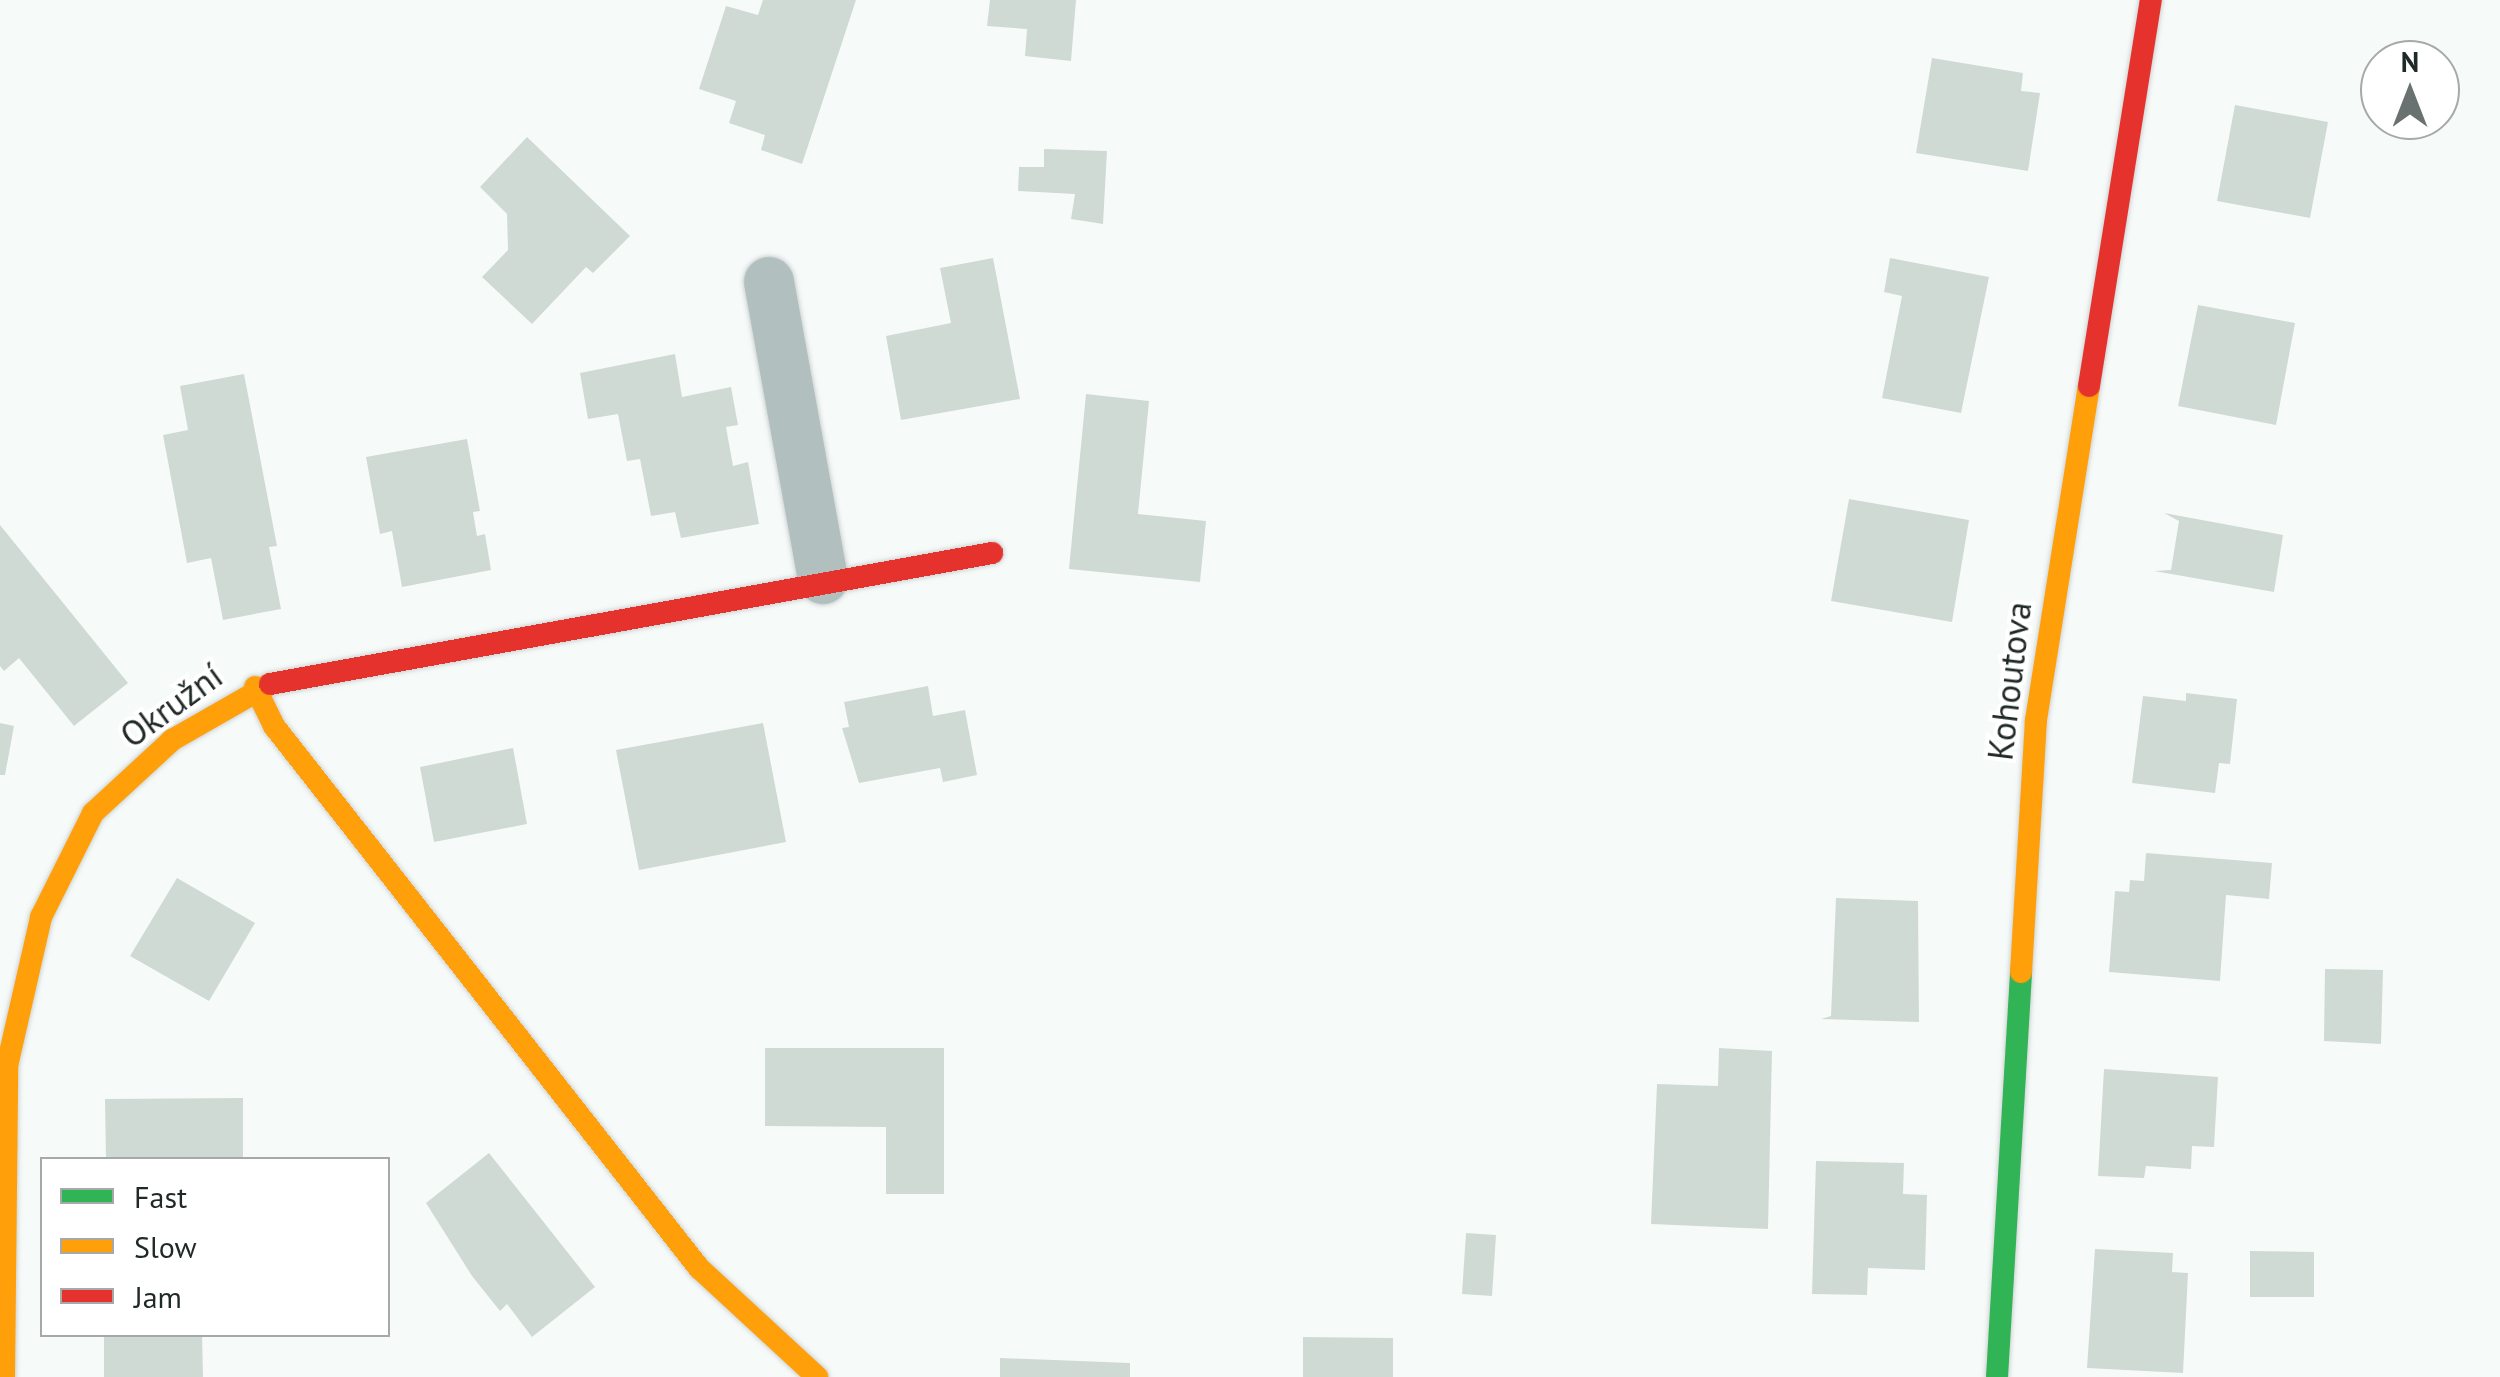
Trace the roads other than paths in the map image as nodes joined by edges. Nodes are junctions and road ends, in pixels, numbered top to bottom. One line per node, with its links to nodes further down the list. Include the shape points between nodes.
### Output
1 (2150, 0): 8 (street, Kohoutova, via 2036,720)
2 (769, 282): 4 (street)
3 (992, 553): 4 (street, Okružní)
4 (823, 579): 5 (street, Okružní)
5 (255, 687): 6 (street, Okružní, via 172,740 93,813 41,917 7,1066); 7 (street, via 274,726 699,1268 745,1318)
6 (4, 1377)
7 (817, 1377)
8 (1996, 1377)

